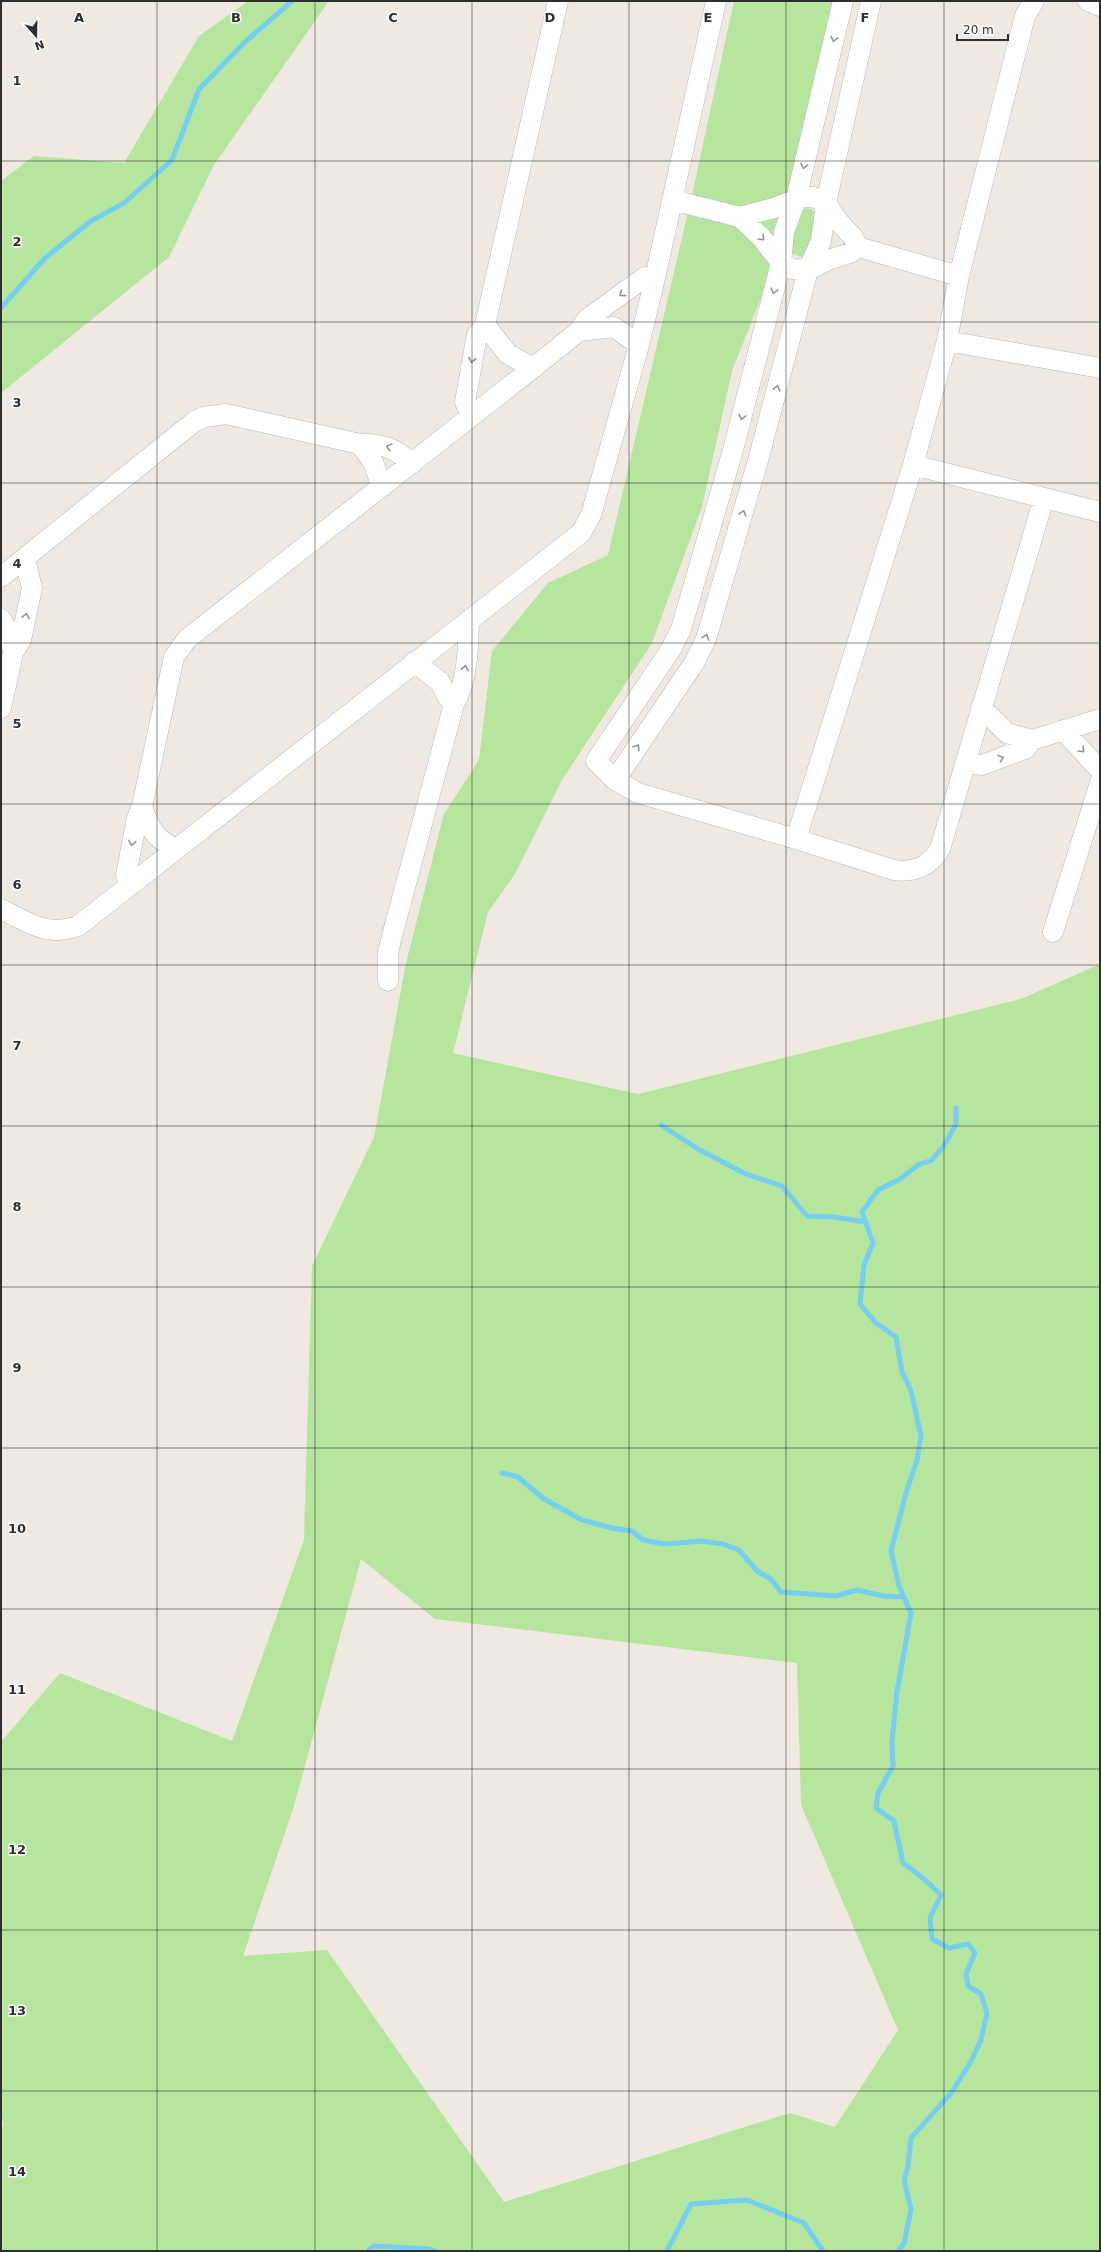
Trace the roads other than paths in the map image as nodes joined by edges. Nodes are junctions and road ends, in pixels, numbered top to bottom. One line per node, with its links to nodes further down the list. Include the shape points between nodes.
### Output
1 (558, 1): 17 (street)
2 (716, 1): 9 (street)
3 (843, 1): 8 (street, one-way to 8)
4 (871, 1): 10 (street)
5 (1034, 1): 15 (street, via 1025,16)
6 (1088, 1): 7 (street)
7 (1100, 6)
8 (796, 199): 10 (street, via 813,197); 11 (street); 13 (street, via 784,232)
9 (672, 200): 11 (street); 16 (street)
10 (826, 203): 12 (street); 14 (street, via 821,241)
11 (740, 217): 13 (street, one-way to 13, via 762,238)
12 (858, 247): 14 (street, via 850,253); 15 (street)
13 (782, 263): 14 (street, via 792,269); 44 (street, one-way to 44, via 733,450 681,630 596,761)
14 (808, 270): 44 (street, one-way to 14, via 694,663 706,639 759,457)
15 (959, 276): 19 (street)
16 (655, 278): 18 (street, one-way to 18, via 645,277 587,319); 20 (street)
17 (485, 325): 21 (street, via 508,354); 23 (street, one-way to 23, via 477,335 465,402)
18 (579, 331): 20 (street, via 614,327); 21 (street)
19 (947, 341): 22 (street); 26 (street)
20 (639, 345): 33 (street, via 590,515 581,533)
21 (534, 368): 23 (street)
22 (1100, 368)
23 (472, 415): 25 (street)
24 (360, 444): 25 (street, one-way to 24, via 394,448 372,443); 27 (street, via 373,462); 30 (street, via 231,415 214,414 204,417 195,421)
25 (413, 463): 27 (street)
26 (913, 465): 28 (street); 47 (street)
27 (382, 487): 46 (street, via 187,639 174,658)
28 (1044, 498): 29 (street); 37 (street)
29 (1100, 512)
30 (25, 559): 31 (street); 34 (street, one-way to 30, via 21,640 32,588)
31 (1, 577)
32 (1, 619): 34 (street, via 10,635)
33 (469, 622): 35 (street); 36 (street, one-way to 33, via 461,693)
34 (13, 653): 38 (street)
35 (414, 662): 36 (street, via 440,682); 48 (street)
36 (454, 704): 52 (street, via 392,936 388,953)
37 (981, 707): 41 (street, via 1007,733); 42 (street)
38 (1, 708)
39 (1100, 719): 40 (street)
40 (1063, 730): 41 (street); 43 (street, one-way to 43)
41 (1032, 740): 42 (street, one-way to 41, via 982,765 1025,749)
42 (965, 763): 47 (street, via 940,849 931,861 918,869 894,870)
43 (1100, 770)
44 (615, 780): 47 (street, via 638,793)
45 (1100, 783): 51 (street)
46 (142, 806): 48 (street, via 152,831 163,843); 49 (street, one-way to 49, via 137,818 126,875)
47 (796, 839)
48 (177, 849): 49 (street)
49 (130, 886): 50 (street, via 78,926 65,930 48,931)
50 (1, 909)
51 (1054, 932)
52 (388, 981)

